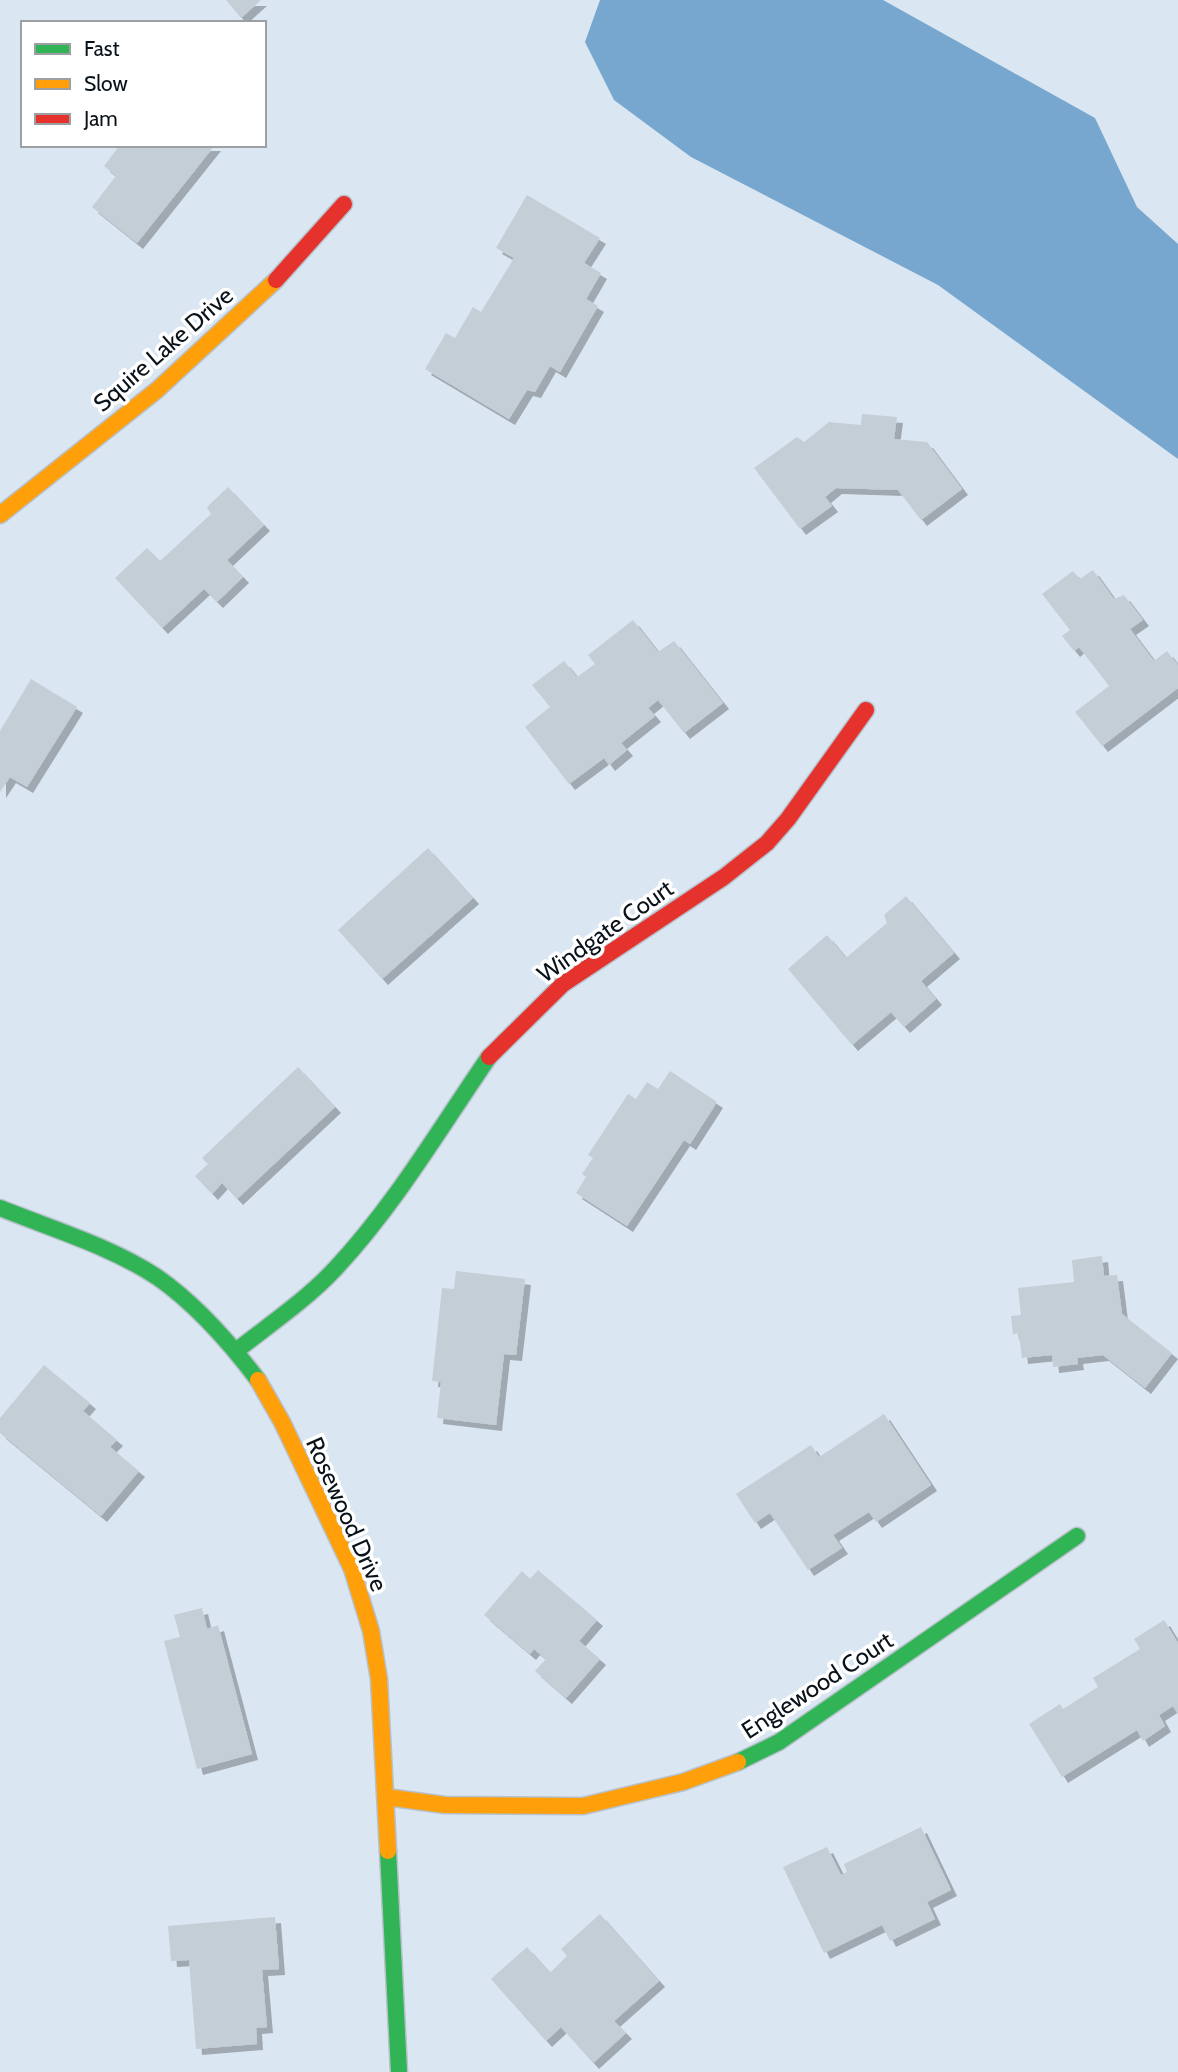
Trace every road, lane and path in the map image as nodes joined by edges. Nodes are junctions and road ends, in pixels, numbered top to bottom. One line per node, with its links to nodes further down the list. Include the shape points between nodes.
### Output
1 (344, 204): 2 (street, Squire Lake Drive, via 271,285 157,390)
2 (0, 515)
3 (866, 710): 5 (street, Windgate Court, via 767,843 724,877 563,984 490,1055 380,1216 334,1270)
4 (0, 1208): 5 (street, Rosewood Drive, via 105,1250 155,1276)
5 (236, 1351): 7 (street, Rosewood Drive, via 282,1422 352,1569 371,1631 379,1679)
6 (1077, 1536): 7 (street, Englewood Court, via 779,1742 740,1761 683,1782 583,1806 445,1805)
7 (386, 1797): 8 (street, Rosewood Drive)
8 (399, 2072)

